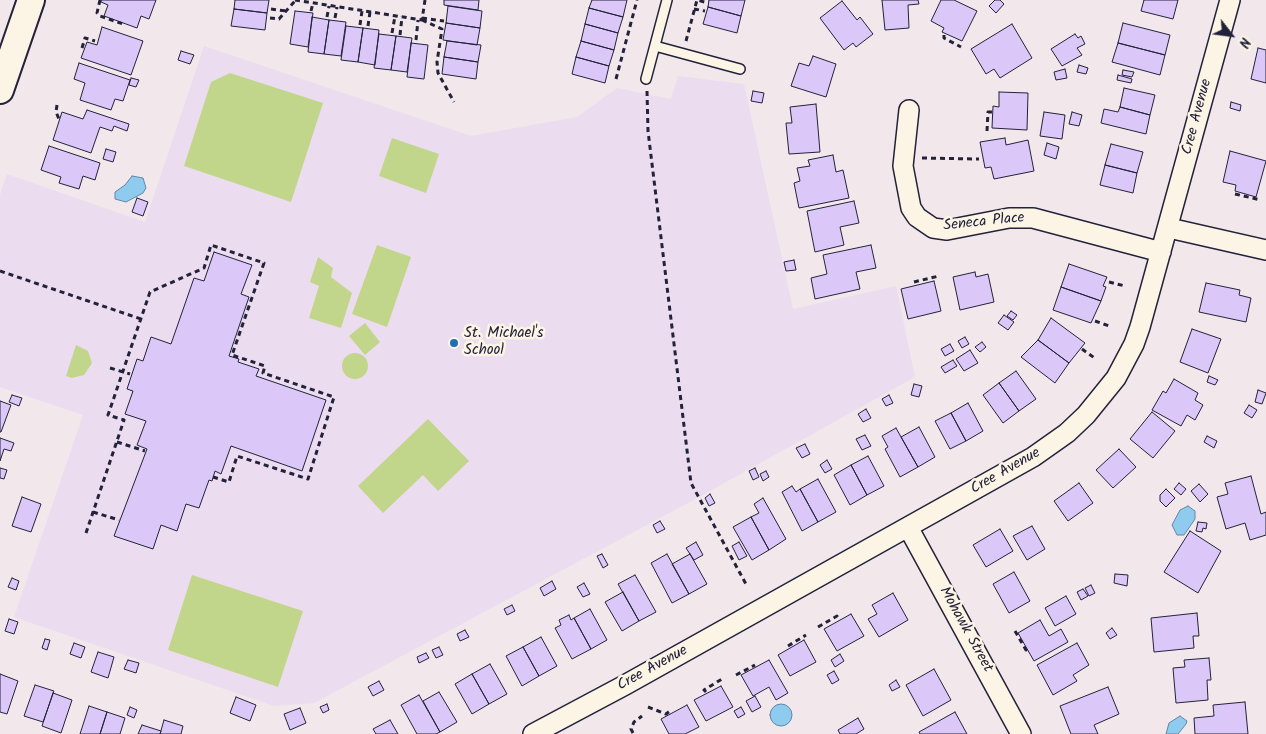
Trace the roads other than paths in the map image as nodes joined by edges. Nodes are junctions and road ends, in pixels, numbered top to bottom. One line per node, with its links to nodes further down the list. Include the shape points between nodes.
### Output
1 (31, 0): 7 (main road)
2 (667, 0): 4 (lane)
3 (1230, 0): 9 (street, Cree Avenue)
4 (655, 46): 5 (lane); 6 (lane)
5 (740, 68)
6 (646, 78)
7 (0, 90)
8 (909, 110): 11 (street, Seneca Place, via 903,166 910,208 933,228 947,230 1009,218 1033,218)
9 (1169, 228): 10 (street); 11 (street, Cree Avenue)
10 (1266, 250)
11 (1161, 252): 12 (street, Cree Avenue, via 1134,344 1116,378 1086,415 1034,457)
12 (908, 527): 13 (street, Cree Avenue); 14 (street, Mohawk Street)
13 (533, 734)
14 (1021, 734)

